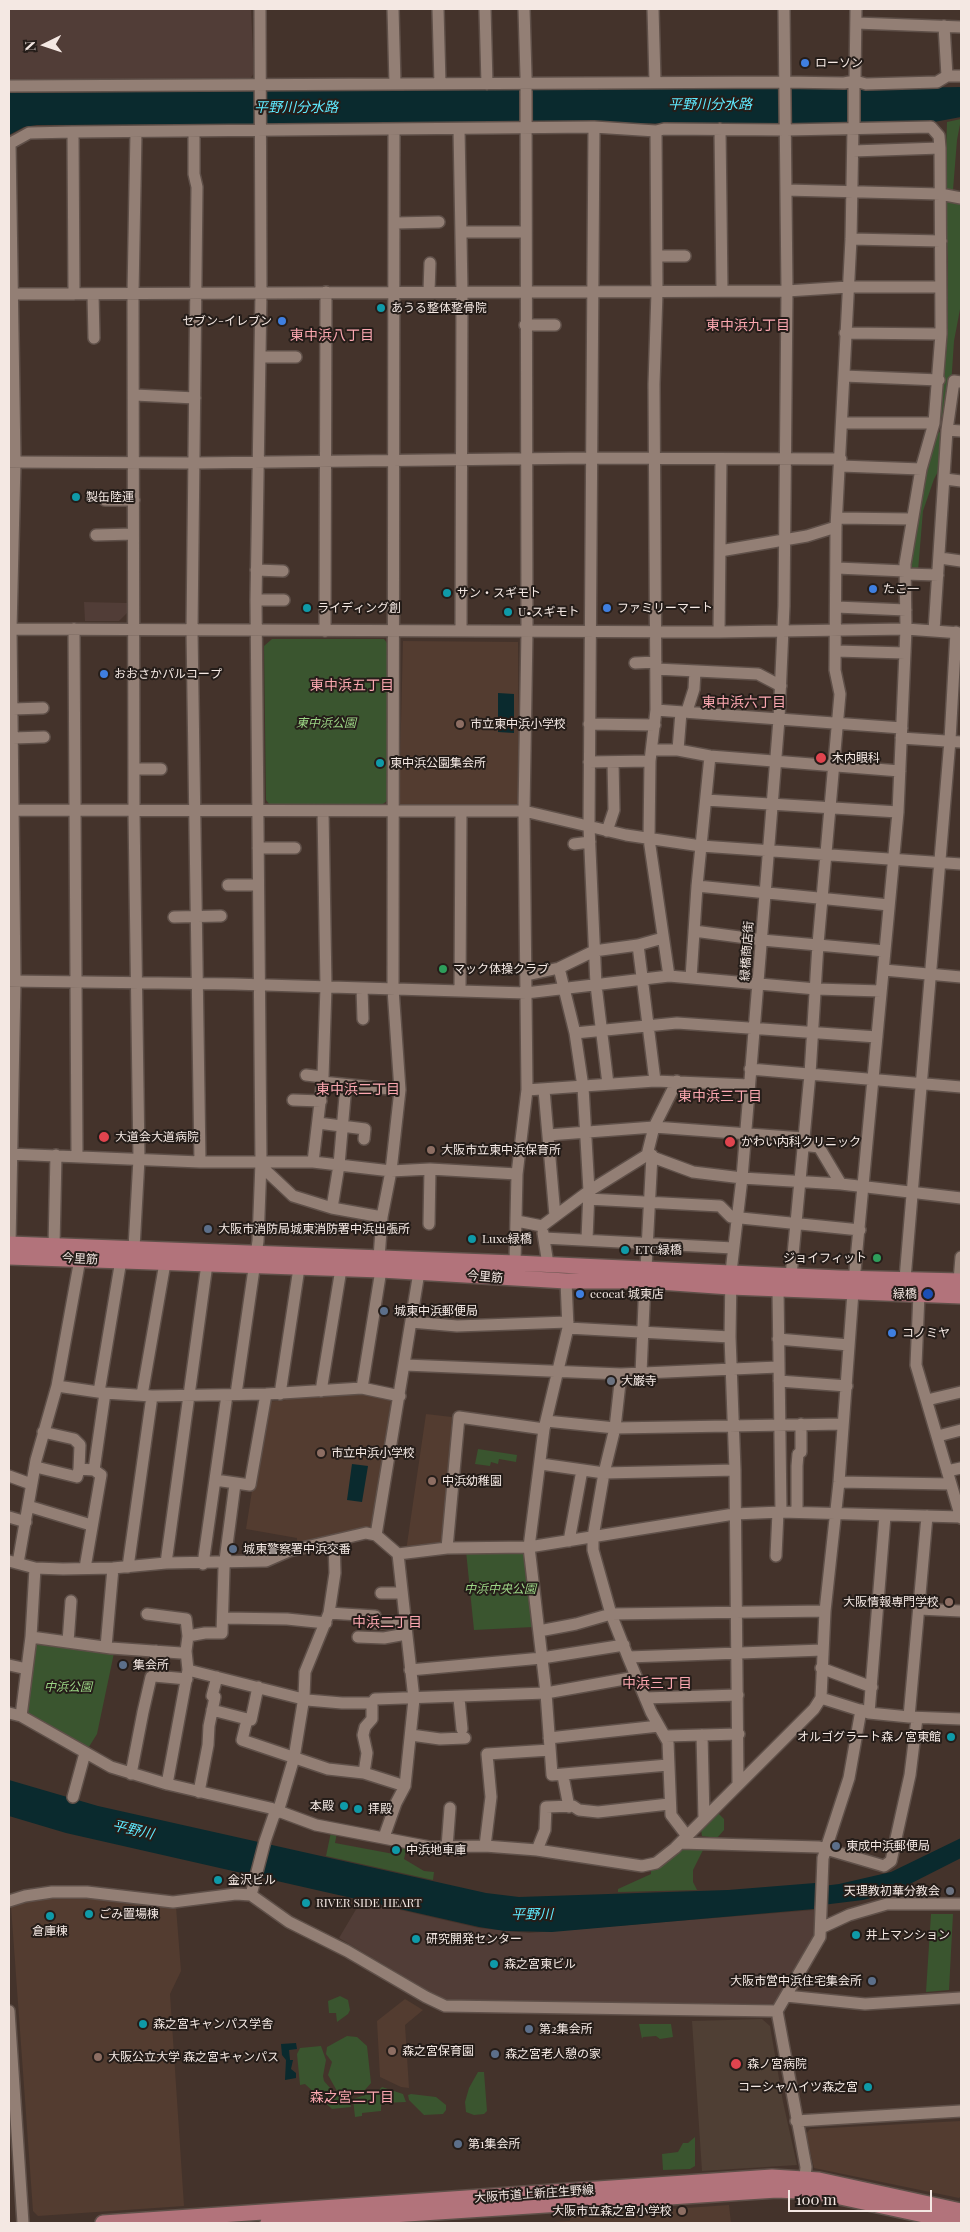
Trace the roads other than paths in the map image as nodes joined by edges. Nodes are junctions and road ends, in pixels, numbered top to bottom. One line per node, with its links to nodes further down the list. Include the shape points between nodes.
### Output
1 (260, 9): 22 (street)
2 (393, 9): 16 (street)
3 (438, 9): 17 (street)
4 (485, 9): 18 (street)
5 (524, 9): 21 (street)
6 (653, 9): 14 (street)
7 (784, 9): 19 (street, 緑橋商店街)
8 (856, 9): 9 (street)
9 (856, 23): 10 (street); 15 (street)
10 (944, 26): 11 (street); 12 (street)
11 (961, 27)
12 (947, 76): 13 (street); 15 (street, via 937,82)
13 (961, 76)
14 (655, 82): 19 (street); 21 (street)
15 (855, 83): 19 (street); 23 (street)
16 (395, 84): 17 (street); 22 (street)
17 (440, 84): 18 (street)
18 (487, 84): 21 (street)
19 (785, 84): 26 (street, 緑橋商店街)
20 (9, 86): 22 (street)
21 (526, 87): 24 (street)
22 (262, 88): 27 (street)
23 (854, 126): 26 (street); 36 (street, via 931,127 939,136); 37 (street)
24 (526, 127): 25 (street); 28 (street); 45 (street)
25 (594, 127): 31 (street); 60 (street)
26 (786, 128): 29 (street); 38 (street, 緑橋商店街)
27 (262, 129): 30 (street); 34 (street); 63 (street)
28 (459, 129): 30 (street); 44 (street)
29 (720, 129): 31 (street, via 664,128); 56 (street)
30 (394, 130): 43 (street)
31 (656, 131): 48 (street)
32 (73, 132): 33 (street); 35 (street, via 29,133); 65 (street)
33 (136, 132): 34 (street); 62 (street)
34 (194, 132): 67 (street)
35 (9, 143): 64 (street)
36 (940, 148): 37 (street); 40 (street)
37 (853, 151): 39 (street)
38 (786, 190): 39 (street); 57 (street, 緑橋商店街)
39 (852, 191): 40 (street); 46 (street)
40 (940, 194): 41 (street); 47 (street)
41 (961, 198)
42 (439, 222): 43 (street)
43 (396, 223): 59 (street)
44 (461, 232): 45 (street); 54 (street)
45 (525, 232): 55 (street)
46 (851, 239): 47 (street); 52 (street)
47 (941, 241): 51 (street)
48 (657, 256): 49 (street); 61 (street)
49 (685, 256)
50 (430, 263): 53 (street)
51 (940, 287): 52 (street); 71 (street)
52 (848, 288): 57 (street); 70 (street)
53 (429, 291): 54 (street); 59 (street)
54 (462, 291): 55 (street); 91 (street)
55 (525, 291): 60 (street); 68 (street)
56 (722, 291): 57 (street); 61 (street)
57 (787, 291): 89 (street, 緑橋商店街)
58 (326, 292): 59 (street); 63 (street); 90 (street)
59 (395, 292): 85 (street)
60 (592, 292): 61 (street); 84 (street)
61 (657, 292): 87 (street)
62 (133, 293): 66 (street); 67 (street); 78 (street)
63 (262, 293): 67 (street); 73 (street)
64 (11, 294): 65 (street); 93 (street)
65 (74, 294): 66 (street)
66 (93, 294): 72 (street)
67 (196, 294): 79 (street)
68 (525, 325): 69 (street); 86 (street)
69 (555, 325)
70 (845, 333): 71 (street); 75 (street)
71 (942, 334): 76 (street)
72 (94, 338)
73 (261, 357): 74 (street); 92 (street)
74 (296, 357)
75 (844, 376): 76 (street); 80 (street)
76 (939, 380): 81 (street)
77 (961, 382): 82 (street, via 954,381)
78 (135, 395): 79 (street); 95 (street)
79 (195, 398): 96 (street)
80 (843, 423): 81 (street); 94 (street)
81 (934, 423): 97 (street)
82 (947, 430): 83 (street); 98 (street)
83 (961, 431)
84 (590, 458): 86 (street); 87 (street); 130 (street)
85 (394, 459): 90 (street); 91 (street); 126 (street)
86 (526, 459): 91 (street); 128 (street)
87 (654, 459): 88 (street); 131 (street)
88 (721, 459): 89 (street); 107 (street)
89 (786, 459): 94 (street); 106 (street, 緑橋商店街)
90 (326, 460): 92 (street); 125 (street)
91 (460, 460): 127 (street)
92 (258, 461): 96 (street); 111 (street)
93 (12, 462): 95 (street); 119 (street)
94 (841, 462): 97 (street); 103 (street)
95 (135, 463): 96 (street); 101 (street)
96 (194, 463): 122 (street)
97 (921, 469): 102 (street)
98 (945, 479): 99 (street); 108 (street)
99 (961, 481)
100 (105, 500): 101 (street)
101 (134, 500): 105 (street)
102 (911, 519): 103 (street); 113 (street)
103 (837, 523): 106 (street, via 807,536); 110 (street)
104 (96, 534): 105 (street)
105 (133, 534): 120 (street)
106 (784, 539): 107 (street); 133 (street, 緑橋商店街)
107 (720, 551): 132 (street)
108 (940, 558): 109 (street); 114 (street)
109 (961, 561)
110 (837, 568): 113 (street); 117 (street)
111 (256, 570): 112 (street); 115 (street)
112 (283, 571)
113 (905, 572): 114 (street); 118 (street)
114 (938, 575): 129 (street)
115 (256, 600): 116 (street); 123 (street)
116 (284, 600)
117 (836, 608): 118 (street); 134 (street)
118 (906, 610): 124 (street)
119 (10, 629): 121 (street); 143 (street)
120 (134, 629): 121 (street); 122 (street); 161 (street)
121 (74, 630): 168 (street)
122 (192, 630): 123 (street); 169 (street)
123 (256, 630): 125 (street); 173 (street)
124 (906, 630): 129 (street); 134 (street); 137 (street)
125 (324, 631): 126 (street)
126 (393, 631): 127 (street); 174 (street)
127 (461, 631): 128 (street)
128 (527, 631): 130 (street); 171 (street)
129 (934, 631): 135 (street)
130 (591, 632): 131 (street); 147 (street)
131 (656, 632): 132 (street); 139 (street)
132 (719, 632): 133 (street)
133 (783, 632): 134 (street); 141 (street, 緑橋商店街)
134 (836, 632): 136 (street)
135 (959, 632): 153 (street)
136 (836, 651): 137 (street); 148 (street, via 835,670 840,694)
137 (905, 653): 150 (street)
138 (635, 663): 139 (street)
139 (656, 666): 140 (street); 144 (street)
140 (695, 672): 141 (street, via 758,674); 145 (street, via 694,689)
141 (781, 686): 146 (street, 緑橋商店街)
142 (43, 708): 143 (street)
143 (12, 709): 152 (street)
144 (656, 710): 145 (street); 149 (street)
145 (684, 711): 146 (street); 154 (street)
146 (779, 719): 148 (street); 157 (street, 緑橋商店街)
147 (590, 724): 149 (street); 158 (street)
148 (837, 724): 150 (street); 160 (street)
149 (655, 725): 155 (street)
150 (901, 733): 153 (street); 163 (street)
151 (44, 737): 152 (street)
152 (13, 738): 167 (street)
153 (955, 741): 188 (street)
154 (678, 750): 155 (street); 156 (street)
155 (652, 756): 159 (street); 179 (street)
156 (710, 756): 157 (street); 164 (street)
157 (776, 760): 160 (street); 165 (street, 緑橋商店街)
158 (589, 762): 159 (street); 177 (street)
159 (613, 762): 178 (street, via 614,810)
160 (833, 764): 163 (street); 166 (street)
161 (135, 769): 162 (street); 172 (street)
162 (161, 769)
163 (900, 771): 176 (street)
164 (706, 800): 165 (street); 182 (street)
165 (772, 805): 166 (street); 185 (street, 緑橋商店街)
166 (831, 808): 176 (street); 186 (street)
167 (11, 810): 168 (street); 214 (street)
168 (76, 810): 172 (street); 215 (street)
169 (195, 811): 172 (street); 173 (street); 198 (street)
170 (324, 811): 173 (street); 174 (street); 221 (street)
171 (524, 811): 175 (street); 177 (street); 209 (street)
172 (134, 812): 217 (street)
173 (257, 812): 183 (street)
174 (393, 812): 175 (street); 224 (street)
175 (461, 812): 225 (street)
176 (898, 812): 187 (street)
177 (589, 827): 178 (street); 180 (street)
178 (607, 831): 179 (street)
179 (649, 838): 182 (street); 200 (street)
180 (590, 842): 181 (street); 204 (street)
181 (574, 844)
182 (701, 846): 185 (street); 192 (street)
183 (258, 848): 184 (street); 190 (street)
184 (295, 848)
185 (769, 850): 186 (street); 193 (street, 緑橋商店街)
186 (826, 855): 187 (street); 194 (street)
187 (894, 858): 188 (street); 195 (street)
188 (939, 861): 189 (street); 208 (street)
189 (961, 864)
190 (258, 885): 191 (street); 219 (street)
191 (228, 886)
192 (697, 886): 193 (street); 199 (street)
193 (764, 893): 194 (street); 201 (street, 緑橋商店街)
194 (823, 899): 195 (street); 202 (street)
195 (889, 906): 205 (street)
196 (222, 916): 198 (street)
197 (174, 917): 198 (street)
198 (197, 917): 218 (street)
199 (694, 931): 201 (street); 213 (street)
200 (664, 938): 203 (street); 210 (street)
201 (762, 940): 202 (street); 216 (street, 緑橋商店街)
202 (818, 944): 205 (street); 223 (street)
203 (638, 945): 204 (street); 212 (street)
204 (594, 951): 206 (street); 220 (street)
205 (885, 951): 207 (street)
206 (559, 968): 209 (street); 226 (street)
207 (884, 970): 208 (street); 227 (street)
208 (929, 974): 211 (street); 244 (street)
209 (527, 975): 228 (street)
210 (669, 976): 212 (street); 213 (street)
211 (961, 977)
212 (642, 978): 220 (street); 231 (street)
213 (691, 978): 216 (street)
214 (12, 981): 215 (street); 230 (street)
215 (75, 982): 217 (street); 266 (street)
216 (758, 982): 223 (street); 232 (street, 緑橋商店街)
217 (136, 983): 218 (street); 267 (street)
218 (197, 984): 219 (street); 268 (street)
219 (258, 985): 221 (street); 270 (street)
220 (596, 985): 226 (street); 233 (street)
221 (326, 987): 222 (street); 241 (street)
222 (362, 988): 224 (street); 229 (street)
223 (816, 988): 227 (street); 235 (street)
224 (393, 989): 225 (street); 250 (street)
225 (460, 990): 228 (street)
226 (564, 990): 228 (street); 234 (street)
227 (882, 991): 236 (street)
228 (526, 993): 251 (street)
229 (363, 1019)
230 (12, 1020): 263 (street)
231 (649, 1025): 232 (street, via 687,1023); 233 (street); 242 (street)
232 (754, 1028): 235 (street); 237 (street, 緑橋商店街)
233 (601, 1029): 234 (street); 245 (street)
234 (575, 1032): 248 (street)
235 (813, 1034): 236 (street); 238 (street)
236 (877, 1037): 240 (street)
237 (750, 1069): 238 (street); 247 (street, 緑橋商店街)
238 (810, 1074): 240 (street); 262 (street)
239 (306, 1075): 241 (street)
240 (874, 1078): 244 (street); 278 (street)
241 (323, 1080): 246 (street); 254 (street)
242 (655, 1081): 243 (street); 245 (street)
243 (677, 1081): 247 (street); 257 (street)
244 (921, 1083): 249 (street); 279 (street)
245 (608, 1084): 248 (street)
246 (346, 1085): 250 (street); 256 (street)
247 (749, 1085): 259 (street, 緑橋商店街)
248 (583, 1087): 252 (street); 258 (street)
249 (961, 1087)
250 (400, 1090): 273 (street)
251 (527, 1090): 252 (street); 274 (street)
252 (544, 1090): 260 (street)
253 (293, 1100): 254 (street)
254 (321, 1101): 255 (street)
255 (318, 1123): 256 (street); 269 (street)
256 (341, 1125): 261 (street, via 365,1128); 271 (street)
257 (654, 1126): 258 (street); 259 (street); 265 (street)
258 (585, 1132): 260 (street); 280 (street)
259 (744, 1132): 262 (street); 275 (street, 緑橋商店街)
260 (548, 1135): 284 (street)
261 (364, 1139)
262 (802, 1142): 276 (street); 277 (street, via 819,1146)
263 (11, 1154): 264 (street); 296 (street)
264 (56, 1155): 266 (street); 295 (street)
265 (649, 1155): 275 (street, via 693,1172); 280 (street); 282 (street)
266 (78, 1156): 267 (street)
267 (139, 1159): 268 (street); 297 (street)
268 (200, 1162): 270 (street)
269 (313, 1162): 270 (street); 271 (street)
270 (261, 1164): 283 (street, via 293,1196); 302 (street)
271 (339, 1165): 273 (street); 283 (street)
272 (430, 1169): 273 (street); 274 (street); 289 (street)
273 (391, 1171): 285 (street)
274 (518, 1174): 287 (street)
275 (742, 1178): 276 (street); 286 (street, 緑橋商店街)
276 (799, 1181): 277 (street); 288 (street)
277 (841, 1184): 278 (street)
278 (864, 1186): 279 (street); 291 (street)
279 (912, 1193): 281 (street); 313 (street)
280 (588, 1195): 282 (street); 284 (street); 293 (street)
281 (961, 1198)
282 (649, 1201): 286 (street, via 720,1206 731,1217); 294 (street)
283 (332, 1208): 285 (street)
284 (554, 1216): 290 (street)
285 (382, 1217): 306 (street)
286 (737, 1218): 288 (street); 298 (street, 緑橋商店街)
287 (517, 1221): 290 (street); 304 (street)
288 (796, 1222): 291 (street); 312 (street)
289 (429, 1224)
290 (542, 1226): 292 (street)
291 (860, 1230): 316 (street)
292 (544, 1238): 293 (street); 307 (street)
293 (587, 1239): 294 (street)
294 (648, 1243): 298 (street); 311 (street)
295 (54, 1246): 296 (main road, 今里筋); 297 (main road, 今里筋)
296 (9, 1248): 300 (main road, 今里筋)
297 (134, 1248): 302 (main road, 今里筋)
298 (733, 1248): 314 (street, 緑橋商店街)
299 (961, 1257): 317 (street)
300 (80, 1259): 301 (main road, 今里筋); 333 (street)
301 (121, 1260): 303 (main road, 今里筋); 336 (street)
302 (256, 1260): 305 (main road, 今里筋); 306 (main road, 今里筋); 309 (main road, 今里筋); 343 (street)
303 (165, 1263): 305 (main road, 今里筋); 341 (street)
304 (515, 1263): 307 (main road, 今里筋); 308 (main road, 今里筋)
305 (207, 1264): 342 (street)
306 (380, 1264): 308 (main road, 今里筋); 310 (main road, 今里筋); 335 (street)
307 (548, 1264): 311 (main road, 今里筋)
308 (420, 1266): 315 (main road, 今里筋); 320 (street)
309 (299, 1268): 310 (main road, 今里筋); 340 (street)
310 (341, 1270): 337 (street)
311 (646, 1275): 314 (main road, 今里筋); 315 (main road, 今里筋); 322 (street)
312 (791, 1276): 314 (main road, 今里筋); 316 (main road, 今里筋)
313 (905, 1279): 316 (main road, 今里筋); 317 (main road, 今里筋)
314 (730, 1280): 318 (main road, 今里筋); 323 (street, 緑橋商店街)
315 (566, 1281): 321 (street)
316 (854, 1285): 318 (main road, 今里筋); 319 (main road, 今里筋); 325 (street)
317 (961, 1286): 319 (main road, 今里筋)
318 (778, 1289): 324 (street)
319 (919, 1294): 345 (street, via 916,1365)
320 (411, 1322): 321 (street, via 457,1326); 326 (street)
321 (568, 1325): 322 (street); 329 (street)
322 (643, 1332): 323 (street); 330 (street)
323 (730, 1337): 328 (street, 緑橋商店街)
324 (778, 1340): 325 (street); 327 (street)
325 (849, 1345): 334 (street)
326 (405, 1365): 329 (street); 344 (street)
327 (778, 1367): 328 (street); 332 (street)
328 (730, 1368): 330 (street); 350 (street, 緑橋商店街)
329 (559, 1370): 331 (street); 349 (street)
330 (641, 1373): 331 (street)
331 (621, 1374): 351 (street)
332 (780, 1381): 334 (street); 346 (street)
333 (57, 1386): 336 (street); 353 (street)
334 (847, 1386): 348 (street)
335 (362, 1388): 337 (street); 344 (street)
336 (102, 1392): 341 (street); 359 (street)
337 (321, 1392): 340 (street)
338 (961, 1392): 345 (street)
339 (266, 1394): 340 (street); 343 (street); 368 (street, via 250,1485)
340 (280, 1394)
341 (147, 1395): 342 (street); 393 (street)
342 (189, 1395): 343 (street); 391 (street)
343 (231, 1395): 365 (street)
344 (400, 1396): 381 (street)
345 (927, 1400): 354 (street)
346 (780, 1424): 347 (street); 350 (street); 371 (street)
347 (801, 1424): 348 (street); 372 (street)
348 (843, 1424): 366 (street)
349 (545, 1425): 351 (street); 355 (street); 386 (street, via 459,1418)
350 (733, 1426): 351 (street); 361 (street, 緑橋商店街)
351 (616, 1428): 363 (street)
352 (961, 1430): 354 (street)
353 (44, 1432): 356 (street); 358 (street, via 74,1439 80,1445)
354 (938, 1436): 362 (street)
355 (541, 1464): 360 (street); 385 (street)
356 (36, 1466): 358 (street, via 77,1477); 367 (street)
357 (961, 1468): 362 (street)
358 (79, 1469): 359 (street)
359 (94, 1470): 380 (street, via 101,1474)
360 (582, 1470): 363 (street); 383 (street)
361 (735, 1470): 363 (street); 374 (street, 緑橋商店街)
362 (947, 1471): 369 (street)
363 (604, 1473): 382 (street)
364 (9, 1476): 367 (street)
365 (215, 1480): 368 (street); 392 (street)
366 (839, 1482): 369 (street); 373 (street)
367 (32, 1484): 370 (street)
368 (234, 1484): 389 (street)
369 (951, 1484): 378 (street)
370 (28, 1506): 379 (street); 380 (street)
371 (779, 1512): 372 (street); 374 (street); 388 (street)
372 (797, 1512): 373 (street)
373 (835, 1513): 375 (street); 401 (street)
374 (734, 1514): 382 (street); 403 (street, 緑橋商店街)
375 (885, 1516): 376 (street); 432 (street)
376 (927, 1516): 378 (street); 400 (street)
377 (9, 1517): 379 (street)
378 (961, 1518)
379 (26, 1522): 390 (street)
380 (91, 1525): 395 (street)
381 (376, 1536): 384 (street, via 366,1533); 387 (street)
382 (593, 1536): 383 (street); 405 (street, via 592,1550)
383 (569, 1540): 385 (street)
384 (334, 1542): 389 (street, via 289,1551 266,1561); 407 (street, via 335,1573)
385 (530, 1547): 386 (street); 409 (street)
386 (447, 1548): 387 (street)
387 (398, 1554): 398 (street)
388 (776, 1556)
389 (226, 1561): 392 (street); 406 (street)
390 (14, 1562): 394 (street)
391 (166, 1564): 392 (street); 393 (street)
392 (203, 1564)
393 (128, 1567): 396 (street)
394 (35, 1568): 395 (street); 412 (street)
395 (85, 1568): 396 (street)
396 (113, 1568): 416 (street)
397 (381, 1593): 398 (street)
398 (401, 1593): 408 (street)
399 (71, 1601): 414 (street)
400 (919, 1609): 402 (street); 445 (street)
401 (825, 1611): 403 (street); 417 (street)
402 (961, 1611)
403 (736, 1612): 405 (street); 420 (street, 緑橋商店街)
404 (147, 1614): 411 (street, via 186,1619)
405 (612, 1614): 409 (street); 415 (street)
406 (223, 1618): 407 (street); 411 (street, via 222,1633)
407 (327, 1618): 408 (street, via 375,1616 376,1623); 435 (street, via 305,1672)
408 (405, 1621): 410 (street)
409 (539, 1631): 422 (street)
410 (406, 1634): 413 (street); 426 (street)
411 (188, 1636): 419 (street)
412 (31, 1637): 414 (street); 425 (street)
413 (358, 1638)
414 (68, 1642): 416 (street)
415 (624, 1645): 421 (street); 422 (street)
416 (106, 1647): 418 (street)
417 (823, 1650): 420 (street); 424 (street)
418 (156, 1651): 419 (street); 428 (street)
419 (186, 1651): 427 (street)
420 (737, 1652): 421 (street); 434 (street, 緑橋商店街)
421 (628, 1657): 430 (street)
422 (542, 1658): 426 (street); 433 (street)
423 (9, 1665): 425 (street)
424 (821, 1668): 432 (street); 438 (street)
425 (27, 1669): 444 (street)
426 (410, 1670): 439 (street)
427 (188, 1674): 428 (street); 429 (street); 459 (street)
428 (154, 1676): 457 (street, via 151,1677 142,1712)
429 (217, 1677): 431 (street); 441 (street)
430 (636, 1677): 433 (street); 437 (street)
431 (258, 1687): 435 (street); 447 (street, via 251,1720)
432 (872, 1687): 442 (street)
433 (546, 1693): 436 (street); 452 (street)
434 (738, 1695): 437 (street); 449 (street, 緑橋商店街)
435 (304, 1697): 440 (street, via 307,1700); 454 (street)
436 (459, 1698): 439 (street); 450 (street, via 463,1733 440,1739)
437 (645, 1698): 448 (street)
438 (821, 1698): 442 (street); 460 (street, via 814,1710)
439 (414, 1699): 440 (street, via 375,1700); 450 (street)
440 (372, 1703): 456 (street, via 372,1719 363,1735 367,1753)
441 (212, 1710): 447 (street); 462 (street)
442 (865, 1712): 445 (street); 474 (street, via 849,1778)
443 (9, 1713): 444 (street)
444 (21, 1716): 453 (street)
445 (913, 1717): 446 (street); 474 (street, via 910,1775 891,1861 884,1866)
446 (961, 1719)
447 (247, 1720): 454 (street, via 242,1740)
448 (662, 1731): 451 (street); 452 (street); 455 (street, via 668,1742)
449 (739, 1734): 451 (street); 460 (street, 緑橋商店街)
450 (411, 1735): 461 (street)
451 (702, 1735): 468 (street)
452 (549, 1744): 458 (street, via 552,1775); 471 (street, via 488,1754 491,1797)
453 (85, 1753): 457 (street); 463 (street)
454 (294, 1758): 456 (street, via 328,1769); 467 (street)
455 (668, 1765): 458 (street); 464 (street)
456 (364, 1773): 461 (street)
457 (131, 1774): 459 (street)
458 (563, 1776): 465 (street)
459 (167, 1784): 462 (street)
460 (738, 1784): 468 (street)
461 (405, 1786): 469 (street)
462 (199, 1792): 467 (street)
463 (73, 1797)
464 (669, 1804): 465 (street, via 598,1812); 470 (street)
465 (569, 1806): 473 (street, via 546,1807 545,1830)
466 (450, 1808): 472 (street)
467 (278, 1812): 469 (street, via 316,1825); 475 (street, via 265,1841)
468 (704, 1819): 470 (street)
469 (384, 1837): 472 (street, via 430,1847)
470 (683, 1839): 473 (street, via 656,1863 642,1866); 474 (street, via 820,1847)
471 (485, 1846): 472 (street); 473 (street)
472 (447, 1847)
473 (538, 1850)
474 (825, 1850): 478 (street)
475 (251, 1895): 476 (street, via 173,1902 87,1892 52,1892); 482 (street, via 289,1922 445,2006)
476 (9, 1901)
477 (961, 1904): 478 (street, via 887,1904 848,1915)
478 (821, 1928): 479 (street, via 817,1944)
479 (786, 1996): 480 (street, via 865,2004); 482 (street)
480 (961, 1998)
481 (9, 2011): 487 (street)
482 (777, 2011): 484 (street)
483 (961, 2112): 484 (street)
484 (796, 2122): 485 (street, via 806,2167)
485 (804, 2185): 486 (main road, 大阪市道上新庄生野線, via 846,2185); 488 (main road, 大阪市道上新庄生野線, via 772,2177); 489 (main road, 大阪市道上新庄生野線); 490 (main road, 大阪市道上新庄生野線)
486 (961, 2211)
487 (23, 2223)
488 (103, 2223)
489 (268, 2223)
490 (961, 2223)

